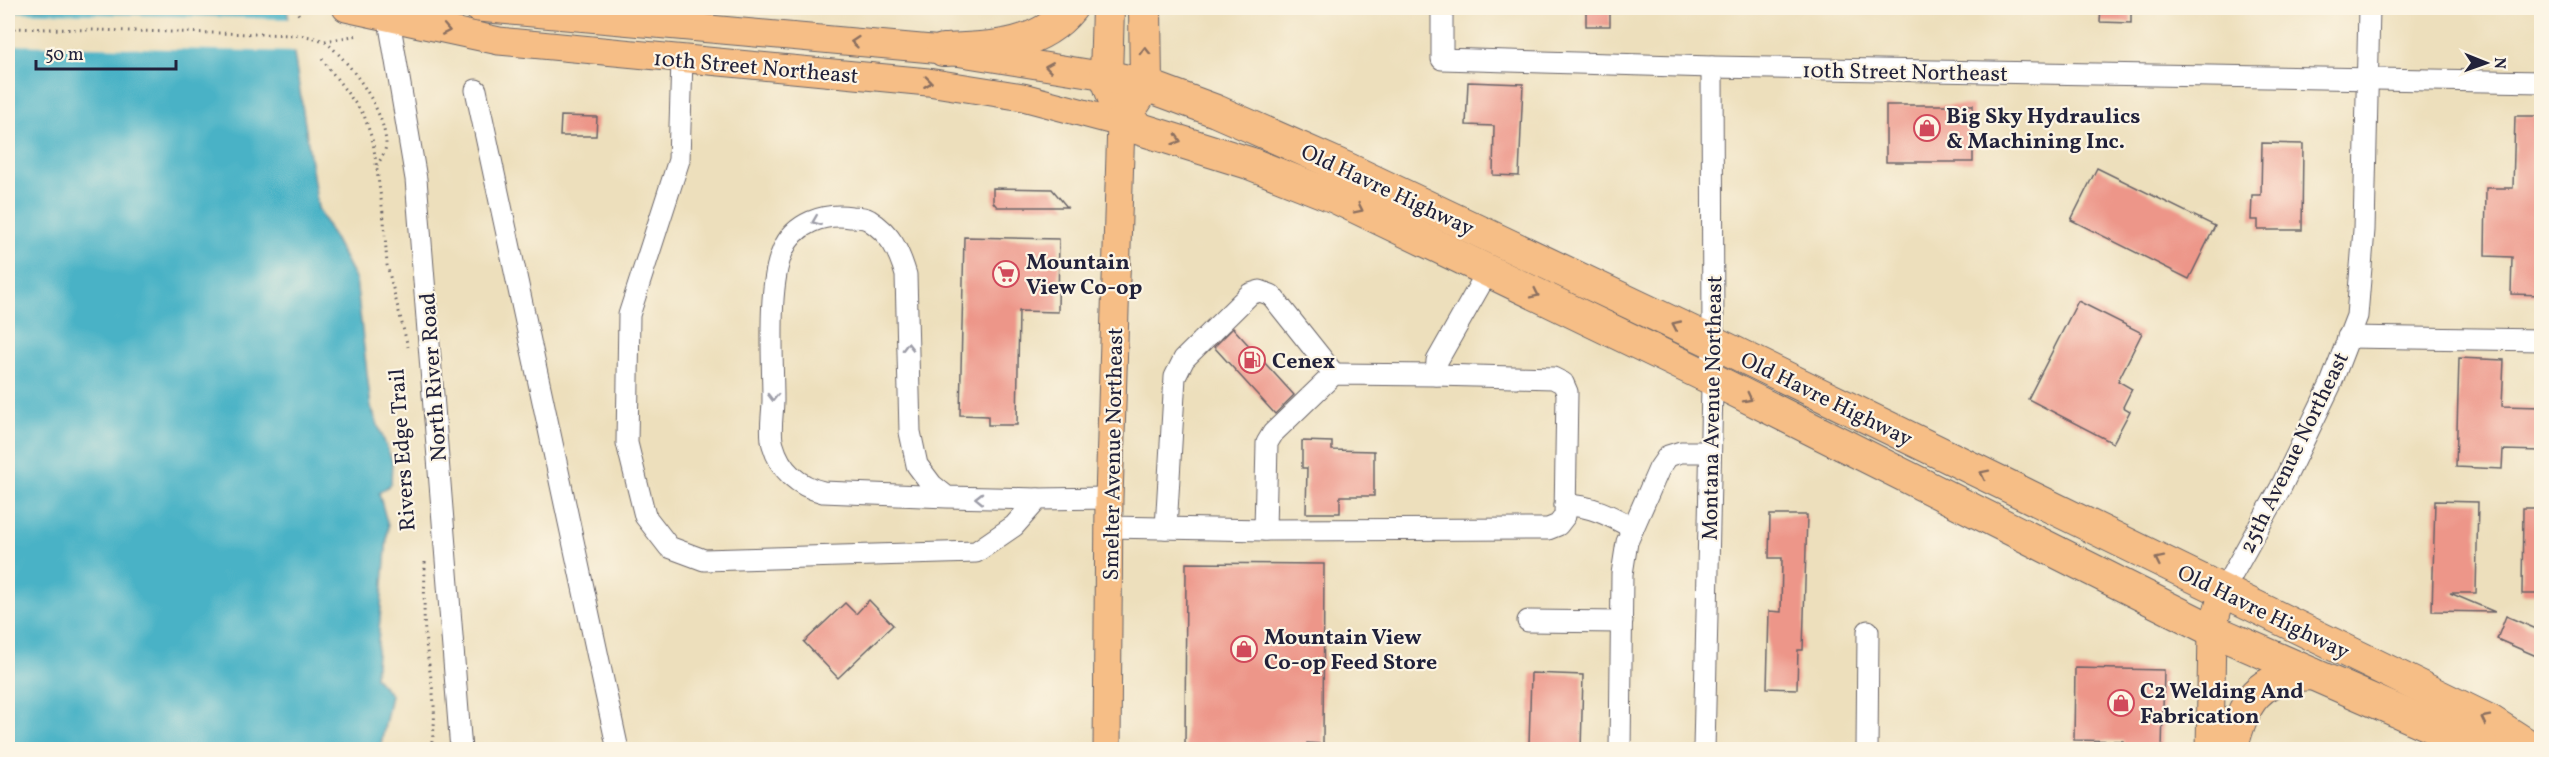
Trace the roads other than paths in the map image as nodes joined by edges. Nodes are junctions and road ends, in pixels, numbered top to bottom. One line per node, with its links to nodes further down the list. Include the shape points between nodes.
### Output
1 (346, 8): 8 (main road, 10th Street Northeast)
2 (478, 8): 9 (main road, 10th Street Northeast, one-way to 2)
3 (1071, 8): 9 (highway, via 1052,26 1014,44)
4 (1108, 8): 12 (highway, Smelter Avenue Northeast)
5 (1145, 8): 15 (highway, one-way to 5)
6 (1442, 8): 11 (street, 10th Street Northeast, via 1442,59)
7 (2369, 8): 13 (street, 25th Avenue Northeast)
8 (389, 19): 10 (main road, 10th Street Northeast, one-way to 10, via 499,41); 40 (street, North River Road, via 416,179)
9 (943, 50): 12 (main road, 10th Street Northeast, one-way to 9)
10 (682, 59): 17 (main road, 10th Street Northeast, one-way to 17, via 928,82 1023,98); 28 (street, via 679,160 629,315 627,443 645,516 669,547 704,560 976,552 1014,526)
11 (1712, 67): 13 (street, 10th Street Northeast); 21 (street, Montana Avenue Northeast)
12 (1106, 76): 15 (highway, Old Havre Highway); 17 (highway, Smelter Avenue Northeast)
13 (2368, 79): 14 (street, 10th Street Northeast); 19 (street, 25th Avenue Northeast, via 2364,230 2357,316)
14 (2541, 82)
15 (1146, 85): 17 (highway); 21 (highway, Old Havre Highway, one-way to 15, via 1350,170)
16 (476, 90): 41 (street)
17 (1121, 123): 18 (highway, Old Havre Highway, one-way to 18, via 1249,163 1324,193); 27 (main road, Smelter Avenue Northeast)
18 (1488, 271): 23 (street, via 1437,361); 24 (highway, Old Havre Highway, one-way to 24)
19 (2348, 337): 20 (street); 34 (street, 25th Avenue Northeast, via 2330,386 2281,487)
20 (2541, 339)
21 (1713, 342): 24 (street, Montana Avenue Northeast); 34 (highway, Old Havre Highway, one-way to 21)
22 (1334, 374): 23 (street); 31 (street, via 1271,296 1260,291 1250,294 1184,359 1175,377); 33 (street, via 1267,443)
23 (1436, 375): 29 (street, via 1553,378 1563,383 1567,392)
24 (1712, 380): 25 (street, Montana Avenue Northeast); 38 (highway, Old Havre Highway, one-way to 38)
25 (1710, 452): 32 (street, via 1668,456); 44 (street, Montana Avenue Northeast)
26 (947, 497): 26 (street, one-way to 26, via 917,465 910,432 906,275 900,251 866,219 820,217 795,231 783,250 774,283 772,444 785,471 806,488); 28 (street, one-way to 26)
27 (1109, 498): 28 (street); 30 (main road, Smelter Avenue Northeast)
28 (1038, 499)
29 (1565, 505): 32 (street, via 1599,511); 33 (street, via 1565,516 1548,529)
30 (1109, 527): 31 (street); 42 (main road, Smelter Avenue Northeast)
31 (1166, 528): 33 (street)
32 (1633, 528): 36 (street, via 1622,574)
33 (1265, 530)
34 (2223, 591): 38 (main road, 25th Avenue Northeast); 49 (highway, Old Havre Highway, one-way to 34, via 2490,721)
35 (1528, 621): 36 (street)
36 (1622, 622): 43 (street)
37 (1868, 630): 45 (street)
38 (2212, 630): 39 (highway, Old Havre Highway); 46 (main road, 25th Avenue Northeast)
39 (2312, 674): 47 (highway, via 2280,678 2260,690 2244,710); 48 (highway, Old Havre Highway)
40 (461, 750)
41 (618, 750)
42 (1107, 750)
43 (1620, 750)
44 (1704, 750)
45 (1867, 750)
46 (2210, 750)
47 (2231, 750)
48 (2486, 750)
49 (2535, 750)

